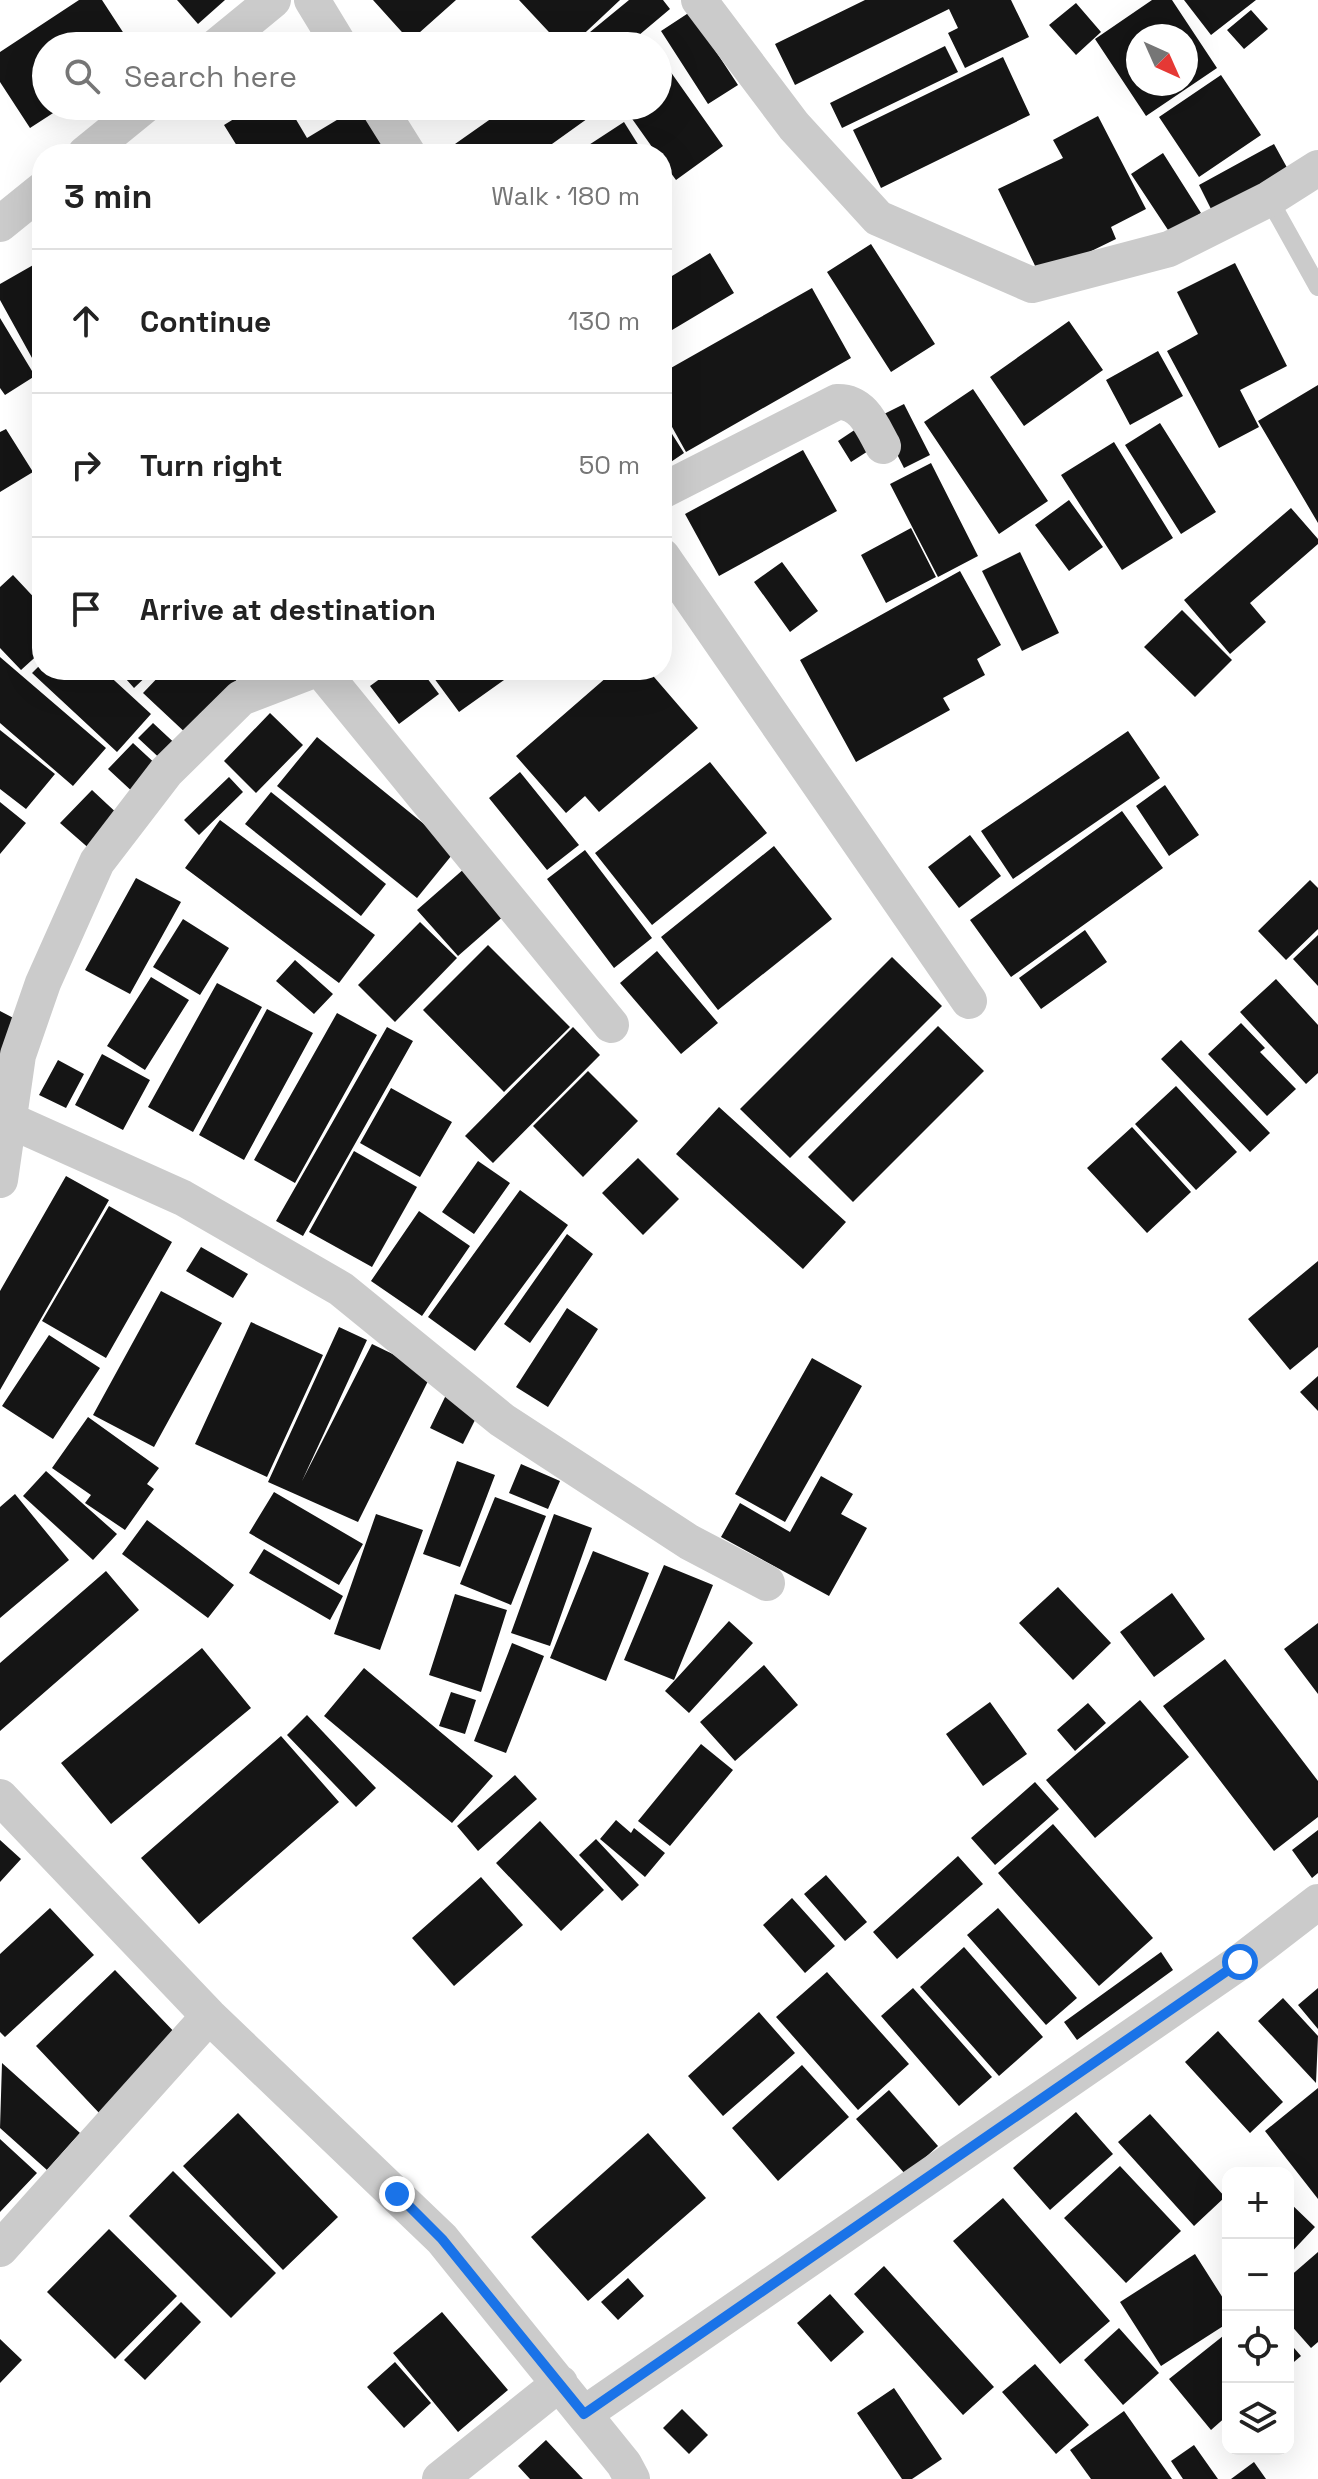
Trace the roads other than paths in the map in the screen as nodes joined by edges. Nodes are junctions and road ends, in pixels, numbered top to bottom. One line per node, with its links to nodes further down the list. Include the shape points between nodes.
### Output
1 (273, 0): 4 (street)
2 (312, 0): 5 (street)
3 (699, 0): 12 (street, via 794,126 878,218 1032,285 1169,249)
4 (234, 32)
5 (331, 32)
6 (127, 120): 8 (street)
7 (387, 120): 9 (street)
8 (97, 144)
9 (402, 144)
10 (1318, 168): 12 (street)
11 (32, 198): 13 (street)
12 (1269, 199): 14 (lane)
13 (0, 224)
14 (1318, 287)
15 (883, 446): 16 (street, via 864,412 849,402 837,402)
16 (672, 486)
17 (672, 570): 20 (street)
18 (288, 680): 22 (street, via 241,698 166,772 97,862 43,983 18,1055)
19 (329, 680): 21 (street)
20 (969, 1001)
21 (611, 1025)
22 (9, 1120): 23 (street); 24 (street, via 183,1198 341,1289 502,1420 689,1542)
23 (0, 1180)
24 (767, 1583)
25 (0, 1797): 27 (street)
26 (1318, 1902): 30 (street, via 1240,1962)
27 (209, 2016): 28 (street); 29 (street, via 442,2239)
28 (0, 2249)
29 (560, 2383): 30 (street); 31 (street)
30 (584, 2414): 32 (street)
31 (440, 2479)
32 (632, 2479)

